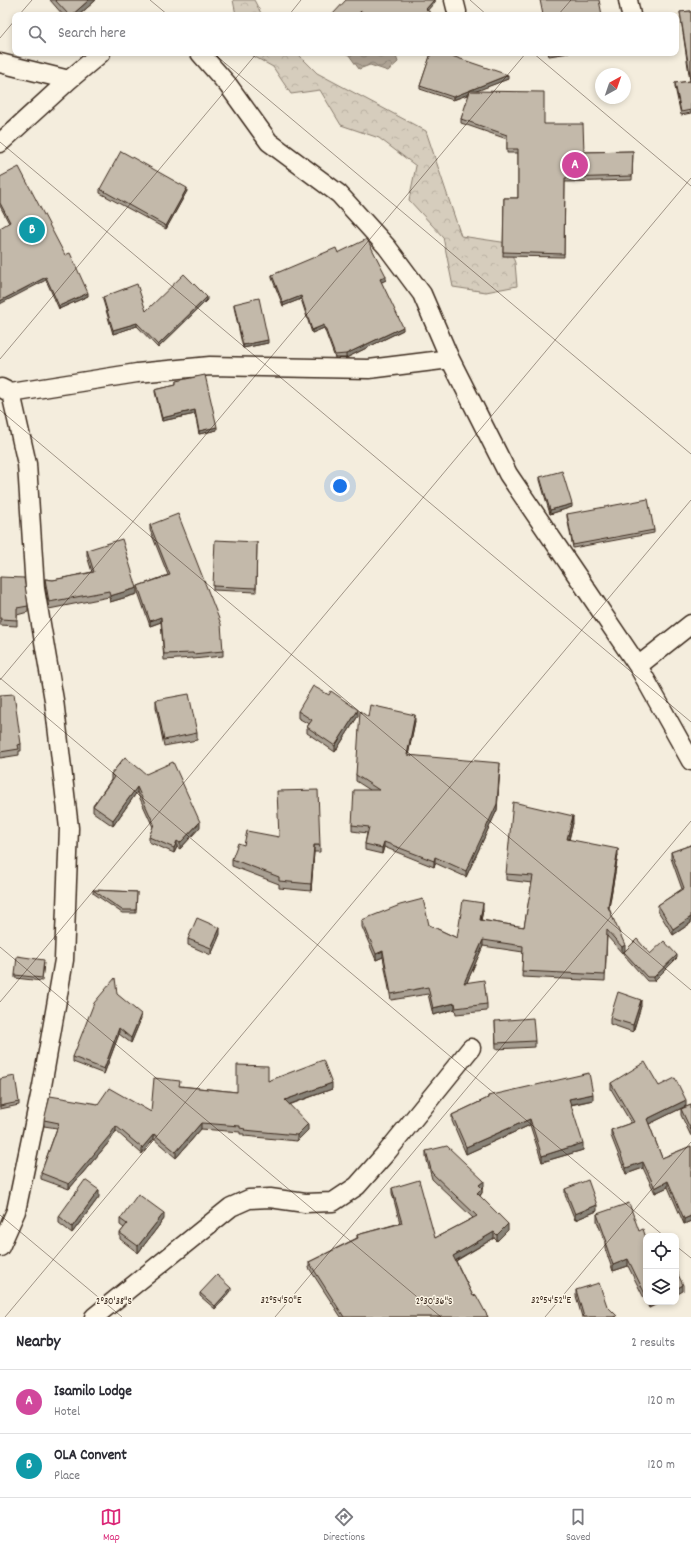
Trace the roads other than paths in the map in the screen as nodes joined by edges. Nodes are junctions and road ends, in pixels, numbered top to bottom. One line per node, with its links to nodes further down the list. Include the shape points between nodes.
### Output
1 (628, 0): 2 (street)
2 (630, 12)
3 (97, 56): 6 (street)
4 (203, 56): 8 (street, via 228,85 269,142 339,194 387,247 422,294)
5 (0, 64): 6 (street)
6 (69, 80): 7 (street)
7 (0, 143)
8 (450, 359): 9 (street, via 369,369 210,366); 11 (street, via 508,474)
9 (5, 390): 14 (street, via 27,464 35,589 54,700 70,828 62,968 42,1086 16,1211)
10 (691, 624): 11 (street)
11 (638, 666): 12 (street)
12 (691, 761)
13 (471, 1048): 15 (street, via 357,1186 333,1202 249,1199 231,1207)
14 (0, 1248)
15 (94, 1317)

